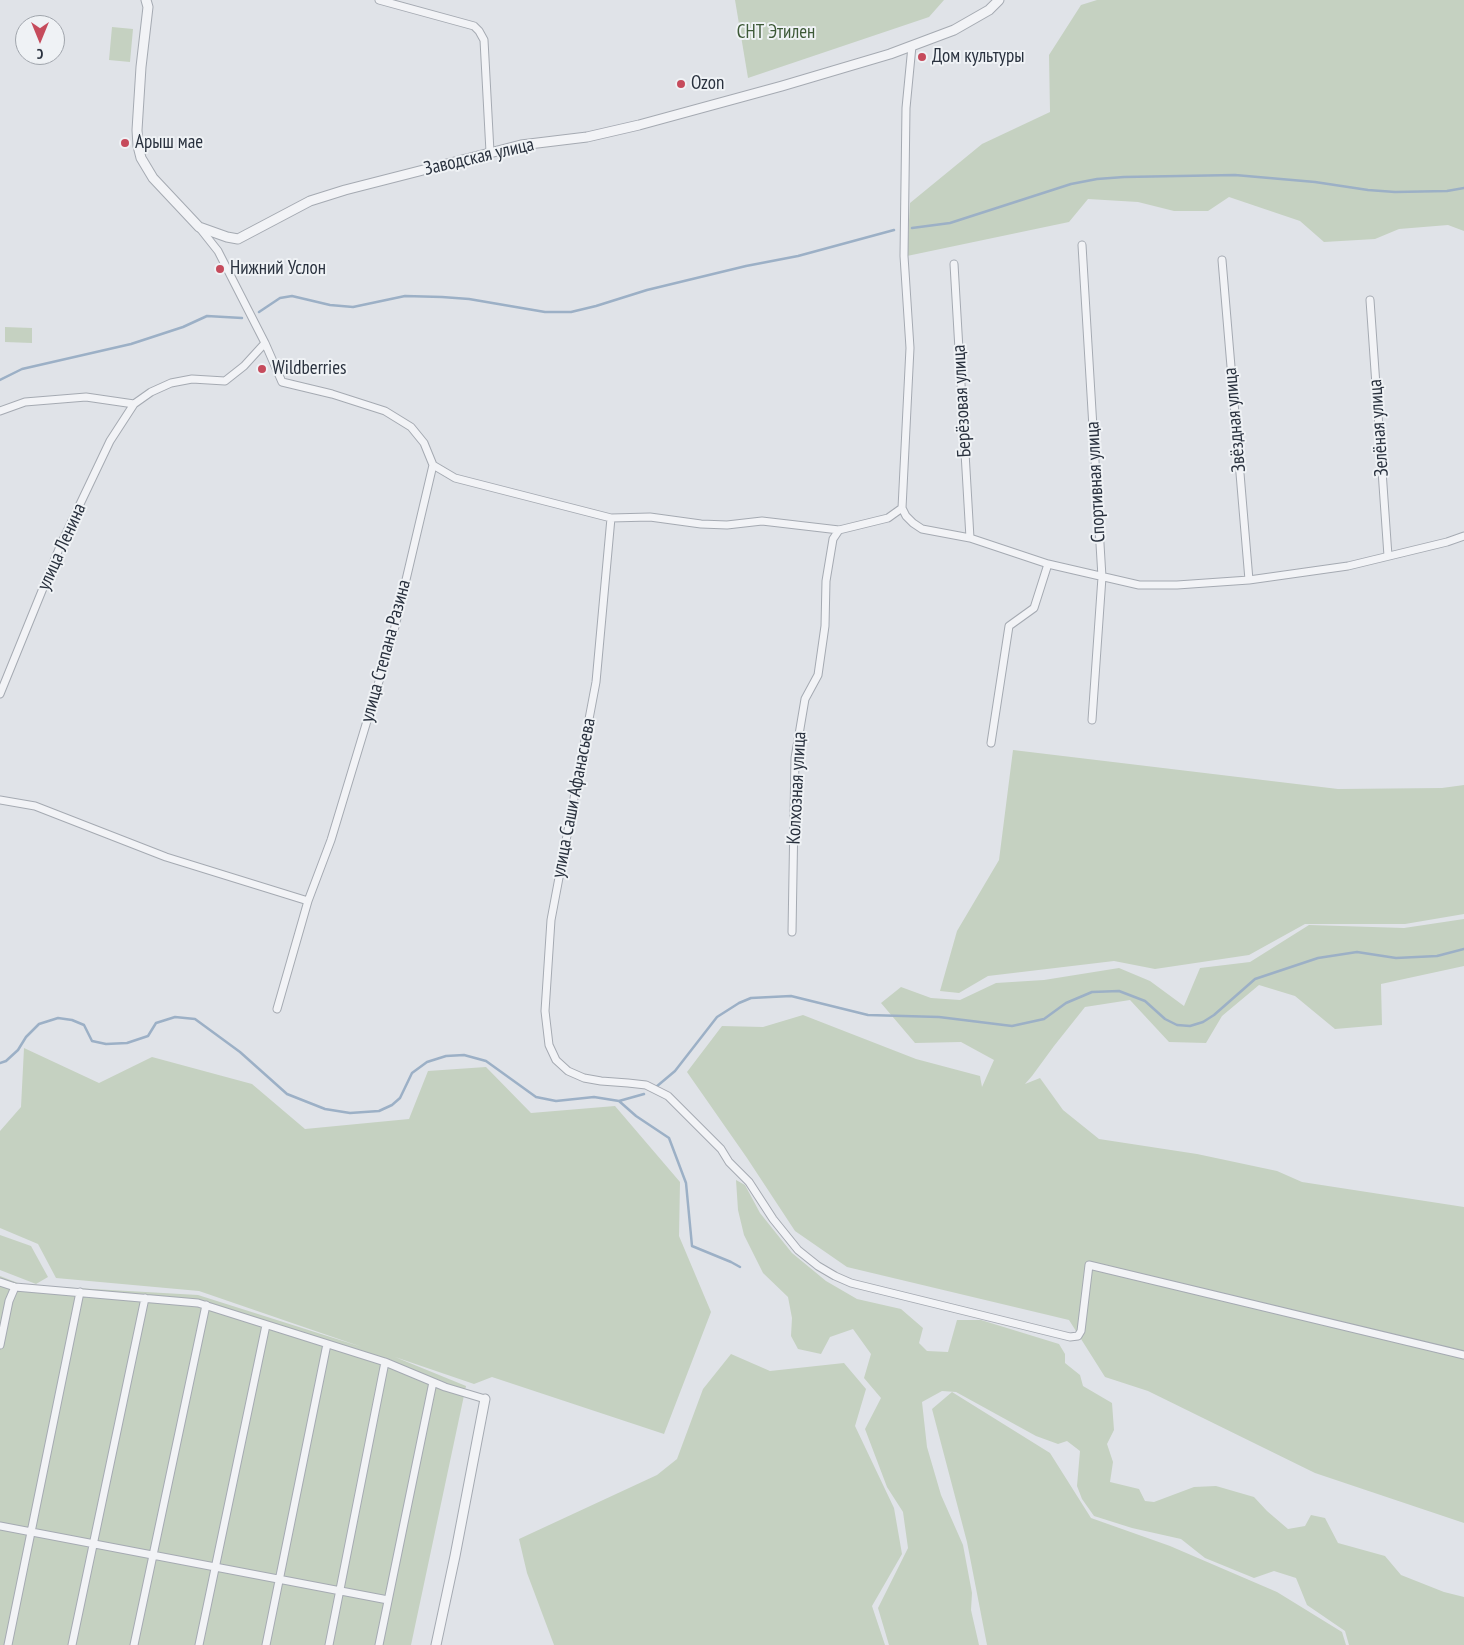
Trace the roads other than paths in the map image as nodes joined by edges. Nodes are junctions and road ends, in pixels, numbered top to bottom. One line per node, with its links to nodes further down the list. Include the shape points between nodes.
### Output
1 (146, 0): 6 (street, Заводская улица, via 138,146 153,178)
2 (379, 0): 5 (street, via 474,26 479,31 484,40)
3 (999, 0): 4 (street, Заводская улица, via 989,10 954,30)
4 (912, 46): 5 (street, Заводская улица, via 782,86 639,124 587,137); 15 (street, via 906,108 904,256 910,348)
5 (490, 152): 6 (street, Заводская улица, via 310,200 238,239)
6 (199, 226): 11 (street, via 218,251)
7 (1082, 245): 22 (street, Спортивная улица)
8 (1222, 260): 23 (street, Звёздная улица)
9 (954, 264): 19 (street, Берёзовая улица)
10 (1370, 300): 20 (street, Зелёная улица)
11 (264, 343): 12 (street, via 244,366 225,380 192,379 171,383); 14 (street, via 282,382 385,411 411,427 424,443)
12 (134, 404): 13 (street, via 86,397 25,402); 24 (street, улица Ленина, via 110,441 61,544)
13 (0, 411)
14 (433, 465): 16 (street, via 455,478); 28 (street, улица Степана Разина, via 393,635 331,840)
15 (902, 508): 17 (street, via 888,518); 19 (street, via 906,516 922,528)
16 (611, 518): 17 (street, via 650,517 726,526 762,521); 39 (street, улица Саши Афанасьева, via 596,682 551,920 545,1011 549,1045 556,1060 568,1071 584,1078 646,1085 668,1096 749,1182 798,1250 818,1266 851,1283 1070,1337 1078,1336 1080,1331 1089,1265)
17 (839, 530): 29 (street, Колхозная улица, via 833,539 826,581 825,626 818,674 805,699 795,758)
18 (1464, 536): 20 (street)
19 (970, 538): 21 (street)
20 (1388, 556): 23 (street, via 1348,566)
21 (1048, 564): 22 (street); 26 (street, via 1034,608 1009,626)
22 (1102, 577): 23 (street, via 1139,585); 25 (street, Спортивная улица)
23 (1249, 580)
24 (0, 694)
25 (1092, 720)
26 (991, 743)
27 (0, 800): 28 (street, via 35,806 166,857)
28 (308, 901): 30 (street, улица Степана Разина)
29 (792, 932)
30 (277, 1009)
31 (0, 1282): 32 (street)
32 (15, 1287): 33 (street); 38 (street)
33 (80, 1292): 34 (street); 44 (street)
34 (145, 1298): 35 (street); 45 (street)
35 (206, 1305): 36 (street); 46 (street)
36 (266, 1325): 37 (street); 47 (street)
37 (327, 1344): 40 (street); 48 (street)
38 (0, 1345)
39 (1464, 1355)
40 (384, 1362): 41 (street); 49 (street)
41 (433, 1382): 42 (street); 50 (street)
42 (485, 1399): 58 (street)
43 (0, 1526): 44 (street)
44 (32, 1532): 45 (street); 51 (street)
45 (93, 1544): 46 (street); 52 (street)
46 (153, 1555): 47 (street); 53 (street)
47 (216, 1567): 48 (street); 54 (street)
48 (279, 1579): 49 (street); 55 (street)
49 (340, 1591): 50 (street); 56 (street)
50 (388, 1600): 57 (street)
51 (8, 1645)
52 (72, 1645)
53 (134, 1645)
54 (199, 1645)
55 (266, 1645)
56 (329, 1645)
57 (379, 1645)
58 (436, 1645)

